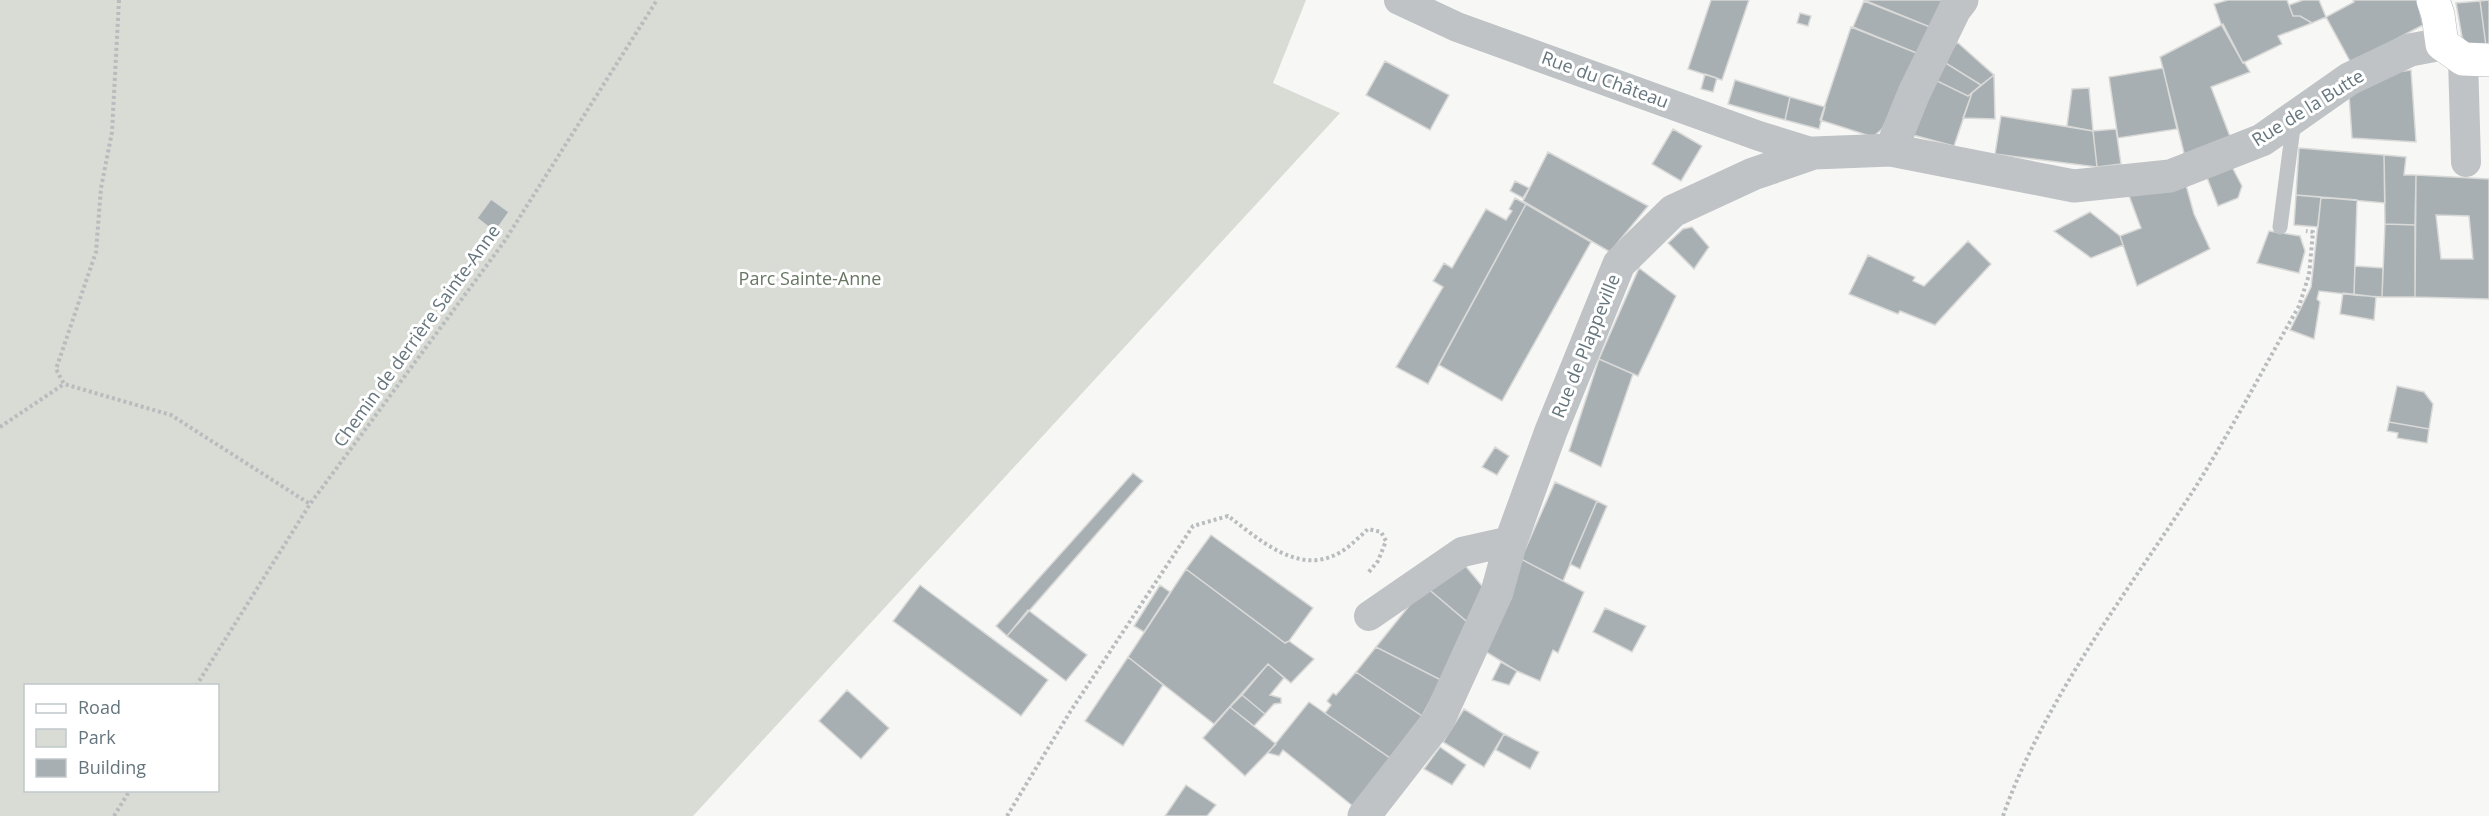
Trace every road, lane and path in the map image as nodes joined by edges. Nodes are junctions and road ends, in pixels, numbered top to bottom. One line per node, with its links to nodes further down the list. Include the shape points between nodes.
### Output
1 (119, 0): 12 (path, via 112,132 101,188 96,252 56,369)
2 (657, 0): 14 (path, Chemin de derrière Sainte-Anne, via 504,242)
3 (1399, 0): 9 (street, Rue du Château, via 1458,27)
4 (1962, 0): 8 (street, via 1914,93)
5 (2433, 0): 6 (main road, via 2438,15)
6 (2465, 54): 7 (street, Rue de la Butte, via 2410,50 2349,79); 10 (street)
7 (2294, 119): 8 (street, Rue de la Butte, via 2262,140 2170,176 2074,186); 11 (lane)
8 (1891, 150): 9 (street, Rue de Plappeville)
9 (1814, 153): 15 (street, Rue de Plappeville, via 1753,174 1673,211 1619,264)
10 (2466, 162)
11 (2280, 228): 22 (path, via 2313,232 2309,275 2299,306 2195,488 2063,690 2011,792)
12 (64, 384): 13 (path); 14 (path, via 171,415)
13 (0, 427)
14 (310, 504): 17 (path, Chemin de derrière Sainte-Anne)
15 (1511, 541): 16 (street, via 1462,552); 21 (street, Rue de Plappeville, via 1497,591 1438,721)
16 (1369, 616): 20 (path, via 1356,599 1358,585 1378,561 1386,541 1381,532 1368,529 1339,553 1308,561 1275,551 1228,516 1194,526 1070,712)
17 (197, 684)
18 (129, 792): 19 (path)
19 (114, 816)
20 (1007, 816)
21 (1364, 816)
22 (2003, 816)

